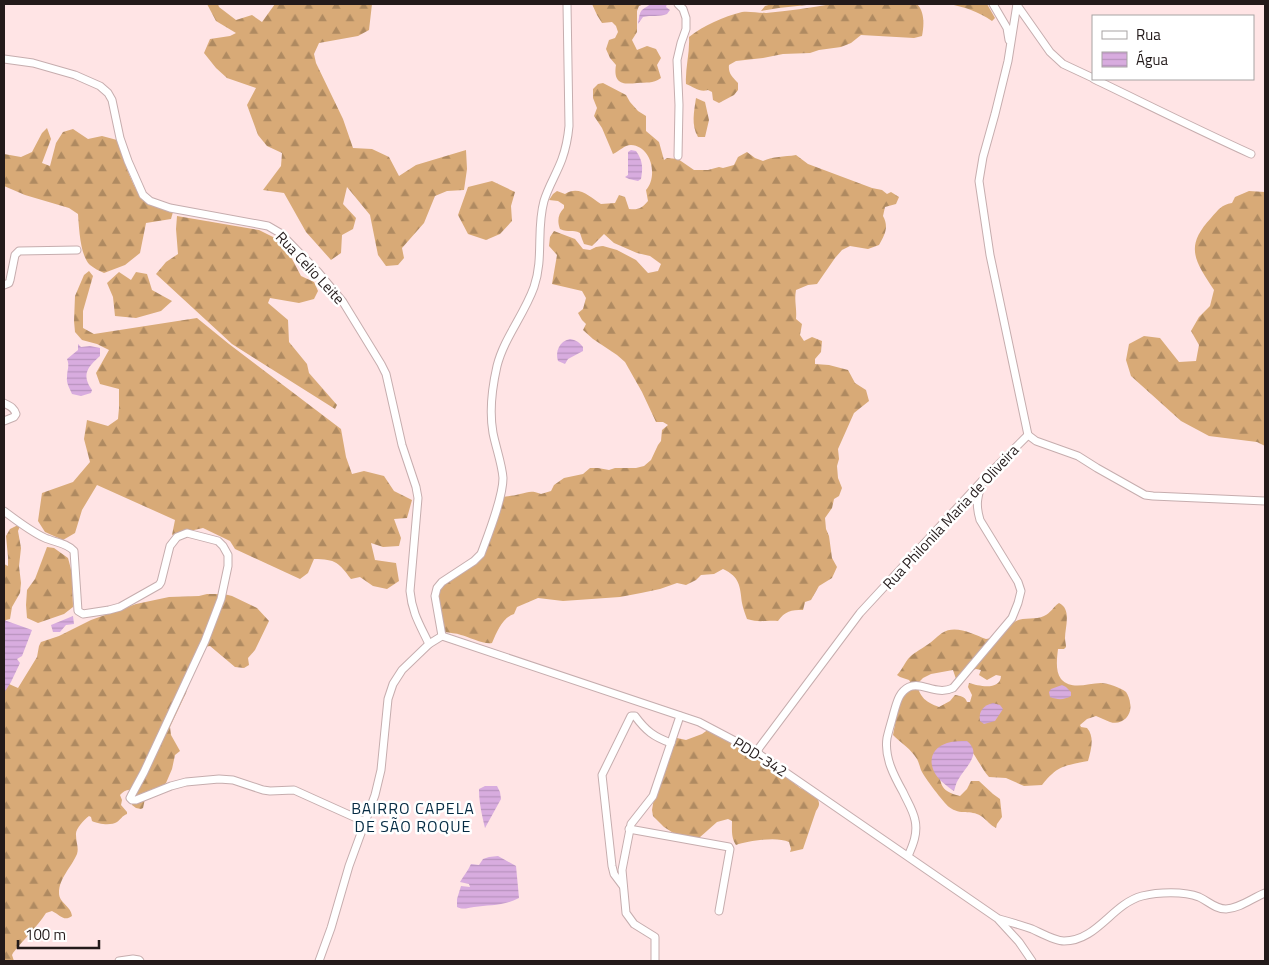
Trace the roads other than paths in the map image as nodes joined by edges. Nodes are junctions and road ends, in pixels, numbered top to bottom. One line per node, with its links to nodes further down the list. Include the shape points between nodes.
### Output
1 (566, 4): 19 (street, via 567,143 544,200 540,264 534,286 526,308 502,350 491,411 503,478 501,494 481,554 437,588 435,596)
2 (678, 4): 10 (street, via 686,18 677,60)
3 (993, 4): 5 (street)
4 (1017, 4): 5 (street); 7 (street, via 1050,52 1063,64)
5 (1010, 43): 15 (street, via 979,181 990,255)
6 (4, 59): 20 (street, Rua Celio Leite, via 75,75 100,86 112,100 120,138 143,195 170,208 268,226 280,233 343,302 386,374 402,445 416,487 411,604)
7 (1092, 78)
8 (1095, 80): 9 (street)
9 (1251, 154)
10 (678, 156)
11 (77, 250): 12 (street, via 19,251 15,254 9,283)
12 (4, 285)
13 (4, 403): 14 (street, via 16,414)
14 (4, 421)
15 (1028, 435): 16 (street, Rua Philonila Maria de Oliveira); 17 (street, Rua Philonila Maria de Oliveira, via 1078,456 1145,494)
16 (982, 481): 23 (street, Rua Philonila Maria de Oliveira, via 860,613); 26 (street, via 977,500 980,520 1021,591 1012,618 954,688 943,691 910,686 898,699 887,750 916,821 916,833)
17 (1265, 501)
18 (4, 511): 24 (street, via 43,537 74,551 78,611 83,614 120,606 159,585 170,546 177,537 187,533 218,541 228,555 221,599 205,641 130,798 132,800 186,782 233,780 263,790 294,790)
19 (442, 636): 20 (street); 21 (street, PDD-342 / PDD-342)
20 (429, 644): 24 (street, via 402,670 393,684 388,699 381,770)
21 (680, 716): 22 (street); 23 (street, PDD-342 / PDD-342, via 699,722)
22 (671, 742): 25 (street, via 653,796); 27 (street, via 659,739 635,716 631,716 602,775 612,866)
23 (756, 752): 26 (street, PDD-342 / PDD-342)
24 (365, 822): 33 (street)
25 (629, 829): 27 (street, via 622,870); 29 (street, via 729,847)
26 (908, 856): 30 (street, PDD-342 / PDD-342)
27 (623, 887): 34 (street, via 629,919 655,936)
28 (1265, 893): 30 (street, via 1242,905 1223,909 1188,893 1143,896 1128,901 1089,934 1074,940 1062,941)
29 (719, 911)
30 (997, 918): 35 (street, PDD-342 / PDD-342)
31 (119, 961): 32 (street)
32 (140, 961)
33 (319, 961)
34 (655, 961)
35 (1032, 961)

